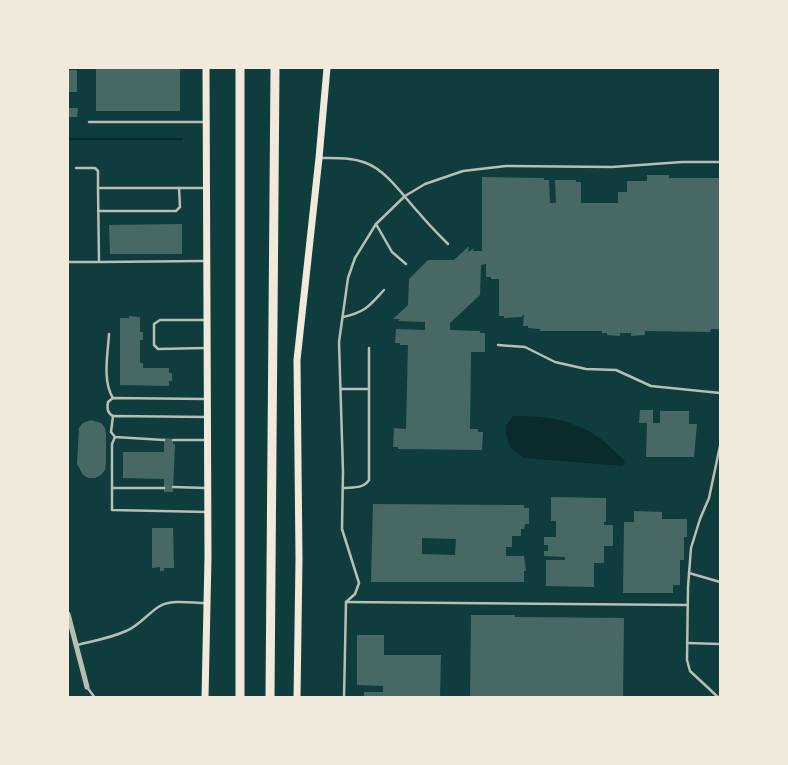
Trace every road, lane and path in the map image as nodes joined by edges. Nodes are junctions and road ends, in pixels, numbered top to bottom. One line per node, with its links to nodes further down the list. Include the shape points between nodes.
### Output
1 (206, 68): 6 (main road)
2 (240, 68): 58 (highway)
3 (275, 68): 59 (highway)
4 (327, 68): 7 (main road)
5 (88, 122): 6 (lane)
6 (208, 122): 12 (main road)
7 (319, 158): 13 (lane, via 368,163); 60 (main road, via 297,360)
8 (720, 162): 13 (lane, via 612,167 506,166 463,171 425,184)
9 (76, 168): 10 (lane, via 95,168 98,171)
10 (98, 188): 11 (lane); 14 (lane)
11 (179, 188): 12 (lane); 14 (lane, via 180,207 176,211)
12 (208, 188): 17 (main road)
13 (405, 196): 15 (lane); 16 (lane)
14 (98, 211): 19 (lane)
15 (376, 224): 20 (lane, via 392,252); 22 (lane, via 355,258 348,278)
16 (448, 244)
17 (208, 261): 19 (lane); 23 (main road)
18 (68, 262): 19 (lane)
19 (99, 262)
20 (406, 264)
21 (384, 290): 22 (lane, via 366,310)
22 (343, 317): 28 (lane)
23 (208, 320): 26 (main road); 26 (lane, via 160,320 154,324 154,345 158,349)
24 (110, 334): 31 (lane, via 108,372 110,392)
25 (498, 345): 30 (lane, via 525,347 556,362 586,369 616,370 651,386)
26 (208, 348): 32 (main road)
27 (369, 348): 29 (lane)
28 (341, 389): 29 (lane); 44 (lane)
29 (368, 389): 44 (lane, via 369,480 359,487)
30 (720, 393)
31 (114, 398): 32 (lane); 33 (lane, via 108,402 107,409)
32 (208, 399): 34 (main road)
33 (113, 416): 34 (lane); 35 (lane, via 111,432)
34 (208, 417): 38 (main road)
35 (115, 437): 36 (lane); 41 (lane, via 112,444)
36 (164, 440)
37 (173, 440): 38 (lane)
38 (208, 440): 43 (main road)
39 (720, 446): 46 (lane, via 709,498 692,548)
40 (173, 487): 43 (lane)
41 (112, 488): 42 (lane); 45 (lane, via 112,510)
42 (164, 488)
43 (208, 488): 45 (main road)
44 (343, 488): 48 (lane, via 342,529 359,583 355,594)
45 (208, 512): 49 (main road)
46 (689, 573): 47 (lane); 50 (lane)
47 (720, 582)
48 (346, 602): 50 (lane); 61 (lane)
49 (207, 603): 54 (lane, via 165,604 126,632); 57 (main road)
50 (687, 605): 52 (lane)
51 (68, 614): 54 (street)
52 (687, 643): 53 (lane); 62 (lane, via 690,671)
53 (720, 644)
54 (76, 646): 55 (street)
55 (88, 687): 56 (lane)
56 (95, 698)
57 (205, 698)
58 (240, 698)
59 (270, 698)
60 (297, 698)
61 (344, 698)
62 (719, 698)

